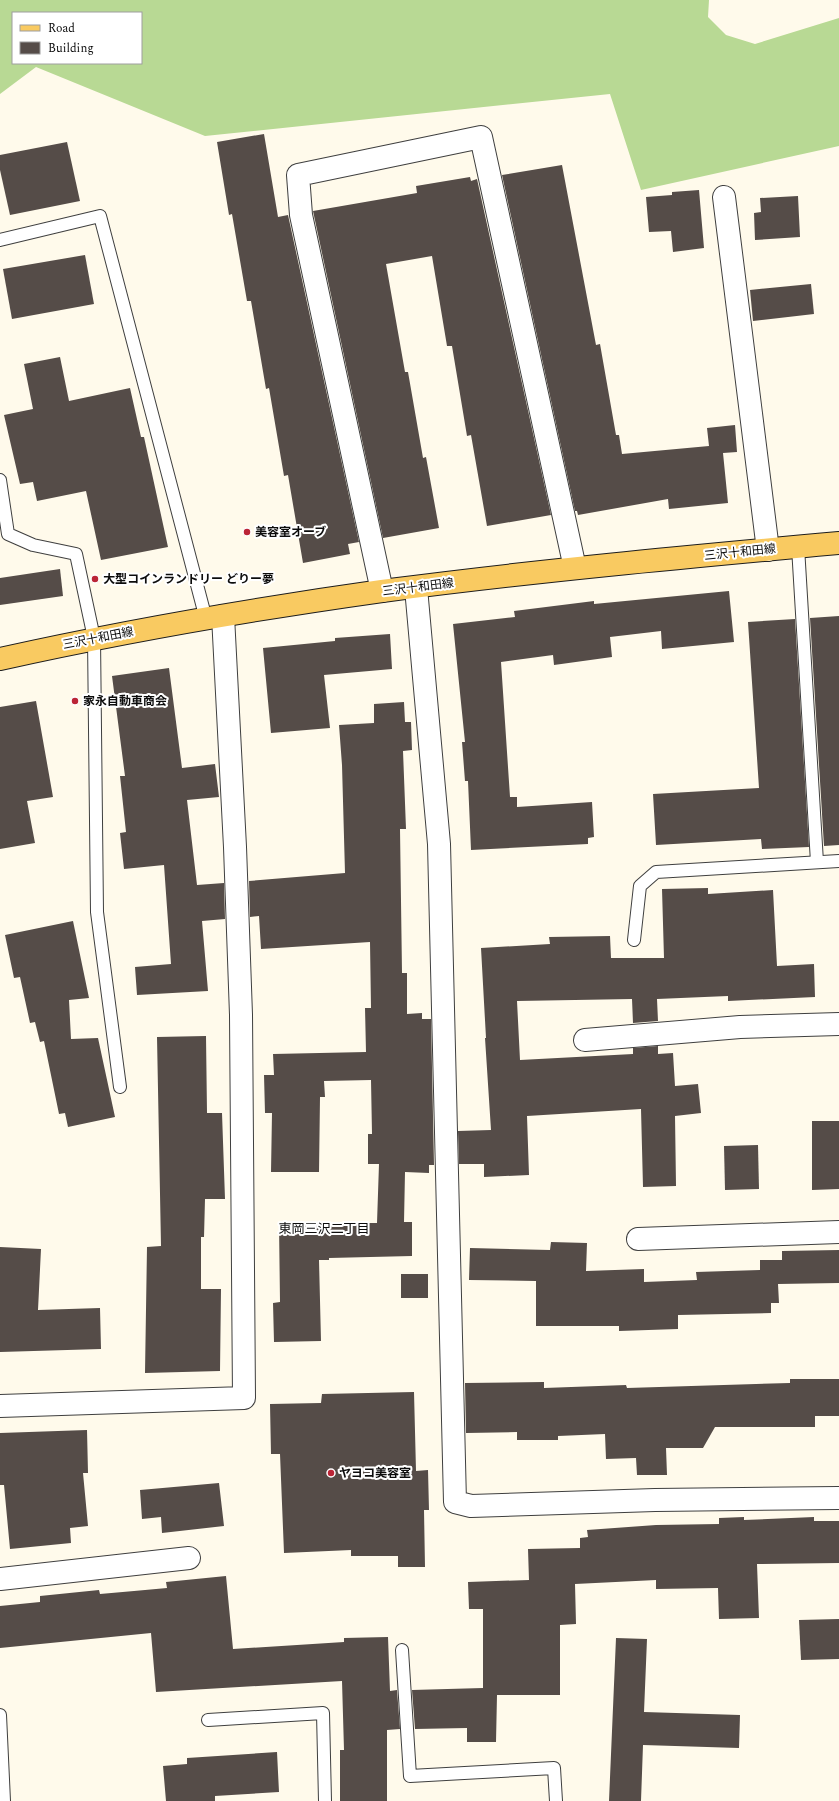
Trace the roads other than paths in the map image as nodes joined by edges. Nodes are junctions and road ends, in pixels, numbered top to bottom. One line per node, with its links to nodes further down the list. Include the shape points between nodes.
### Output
1 (724, 197): 6 (street)
2 (0, 240): 10 (lane, via 100,216)
3 (0, 480): 11 (lane, via 8,534 33,545 76,554)
4 (839, 543): 5 (main road, 三沢十和田線)
5 (798, 547): 6 (main road, 三沢十和田線); 14 (lane)
6 (768, 550): 7 (main road, 三沢十和田線)
7 (575, 568): 8 (main road, 三沢十和田線); 9 (street, via 481,136 298,175 301,214)
8 (416, 588): 9 (main road, 三沢十和田線); 22 (street, via 439,844 455,1502 470,1506)
9 (382, 591): 10 (main road, 三沢十和田線)
10 (214, 617): 11 (main road, 三沢十和田線); 21 (street, via 235,847 241,1015 244,1398)
11 (94, 638): 12 (main road, 三沢十和田線); 18 (lane, via 97,912)
12 (0, 659)
13 (839, 861): 14 (lane)
14 (817, 862): 15 (lane, via 656,872 640,886)
15 (634, 940)
16 (839, 1024): 17 (street, via 740,1027)
17 (585, 1040)
18 (120, 1086)
19 (839, 1232): 20 (street)
20 (638, 1239)
21 (0, 1406)
22 (839, 1498)
23 (189, 1558): 24 (street)
24 (0, 1578)
25 (402, 1650): 30 (lane, via 410,1776 554,1768)
26 (0, 1715): 28 (lane)
27 (208, 1720): 29 (lane, via 323,1713)
28 (4, 1801)
29 (325, 1801)
30 (556, 1801)

